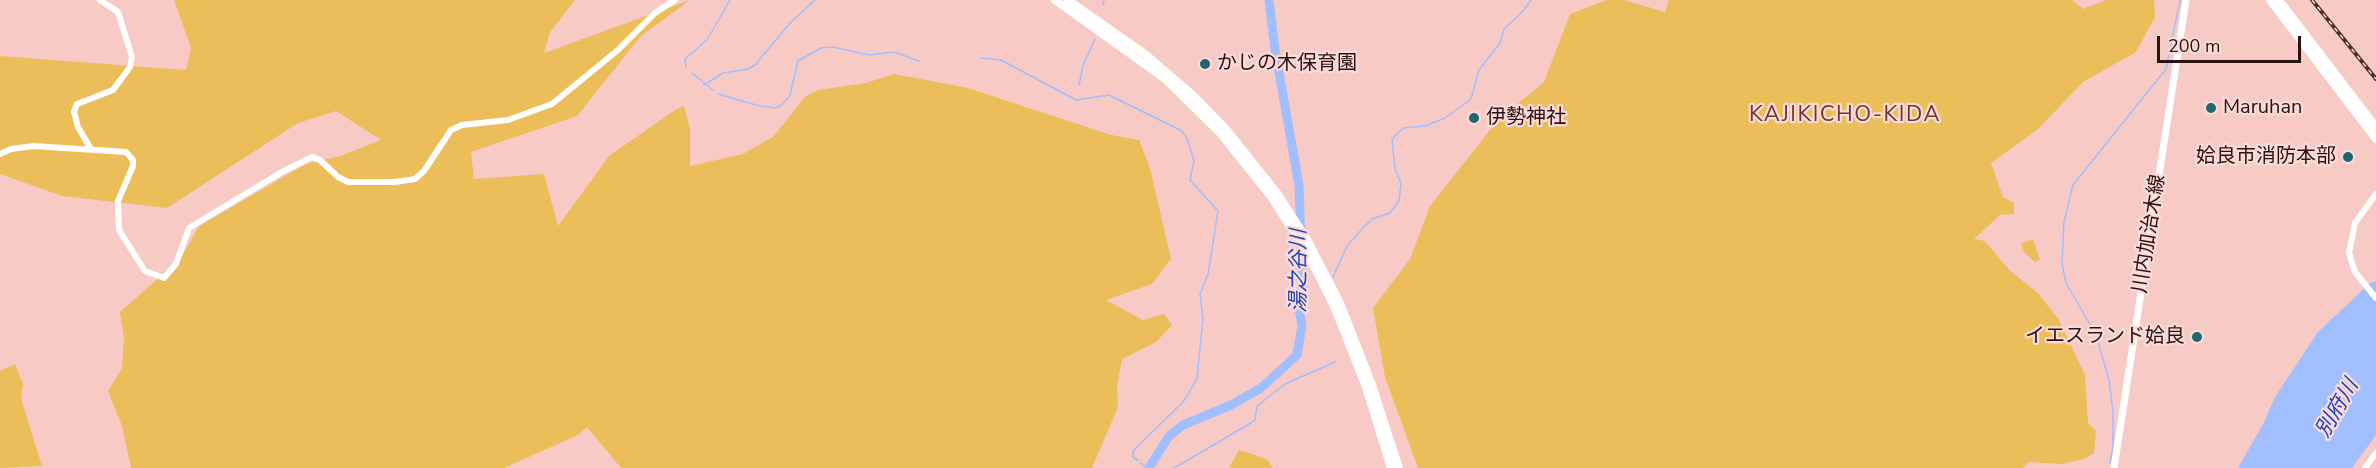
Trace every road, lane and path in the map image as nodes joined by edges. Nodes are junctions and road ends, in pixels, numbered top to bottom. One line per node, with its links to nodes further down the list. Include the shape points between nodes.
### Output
1 (100, 0): 10 (street, via 118,12 132,57 130,67 113,90 77,104 74,112 78,127)
2 (675, 0): 10 (street, via 552,104 508,120 462,125 451,130 415,179 348,182 312,157 282,172 189,228 176,264 164,278 145,271 119,230 118,201 133,166 130,155)
3 (1055, 0): 15 (highway, via 1140,60 1190,102 1250,168 1307,253 1346,335)
4 (1068, 0): 16 (highway, via 1145,54 1194,96 1256,164 1291,213 1353,332)
5 (2186, 0): 17 (main road, 川内加治木線)
6 (2270, 0): 9 (highway)
7 (2279, 0): 8 (highway)
8 (2376, 127)
9 (2376, 139)
10 (91, 148): 11 (street, via 33,146)
11 (0, 154)
12 (2376, 194): 13 (street, via 2355,223 2349,245 2351,265)
13 (2376, 298)
14 (2376, 453): 18 (street)
15 (1391, 468)
16 (1399, 468)
17 (2114, 468)
18 (2366, 468)

